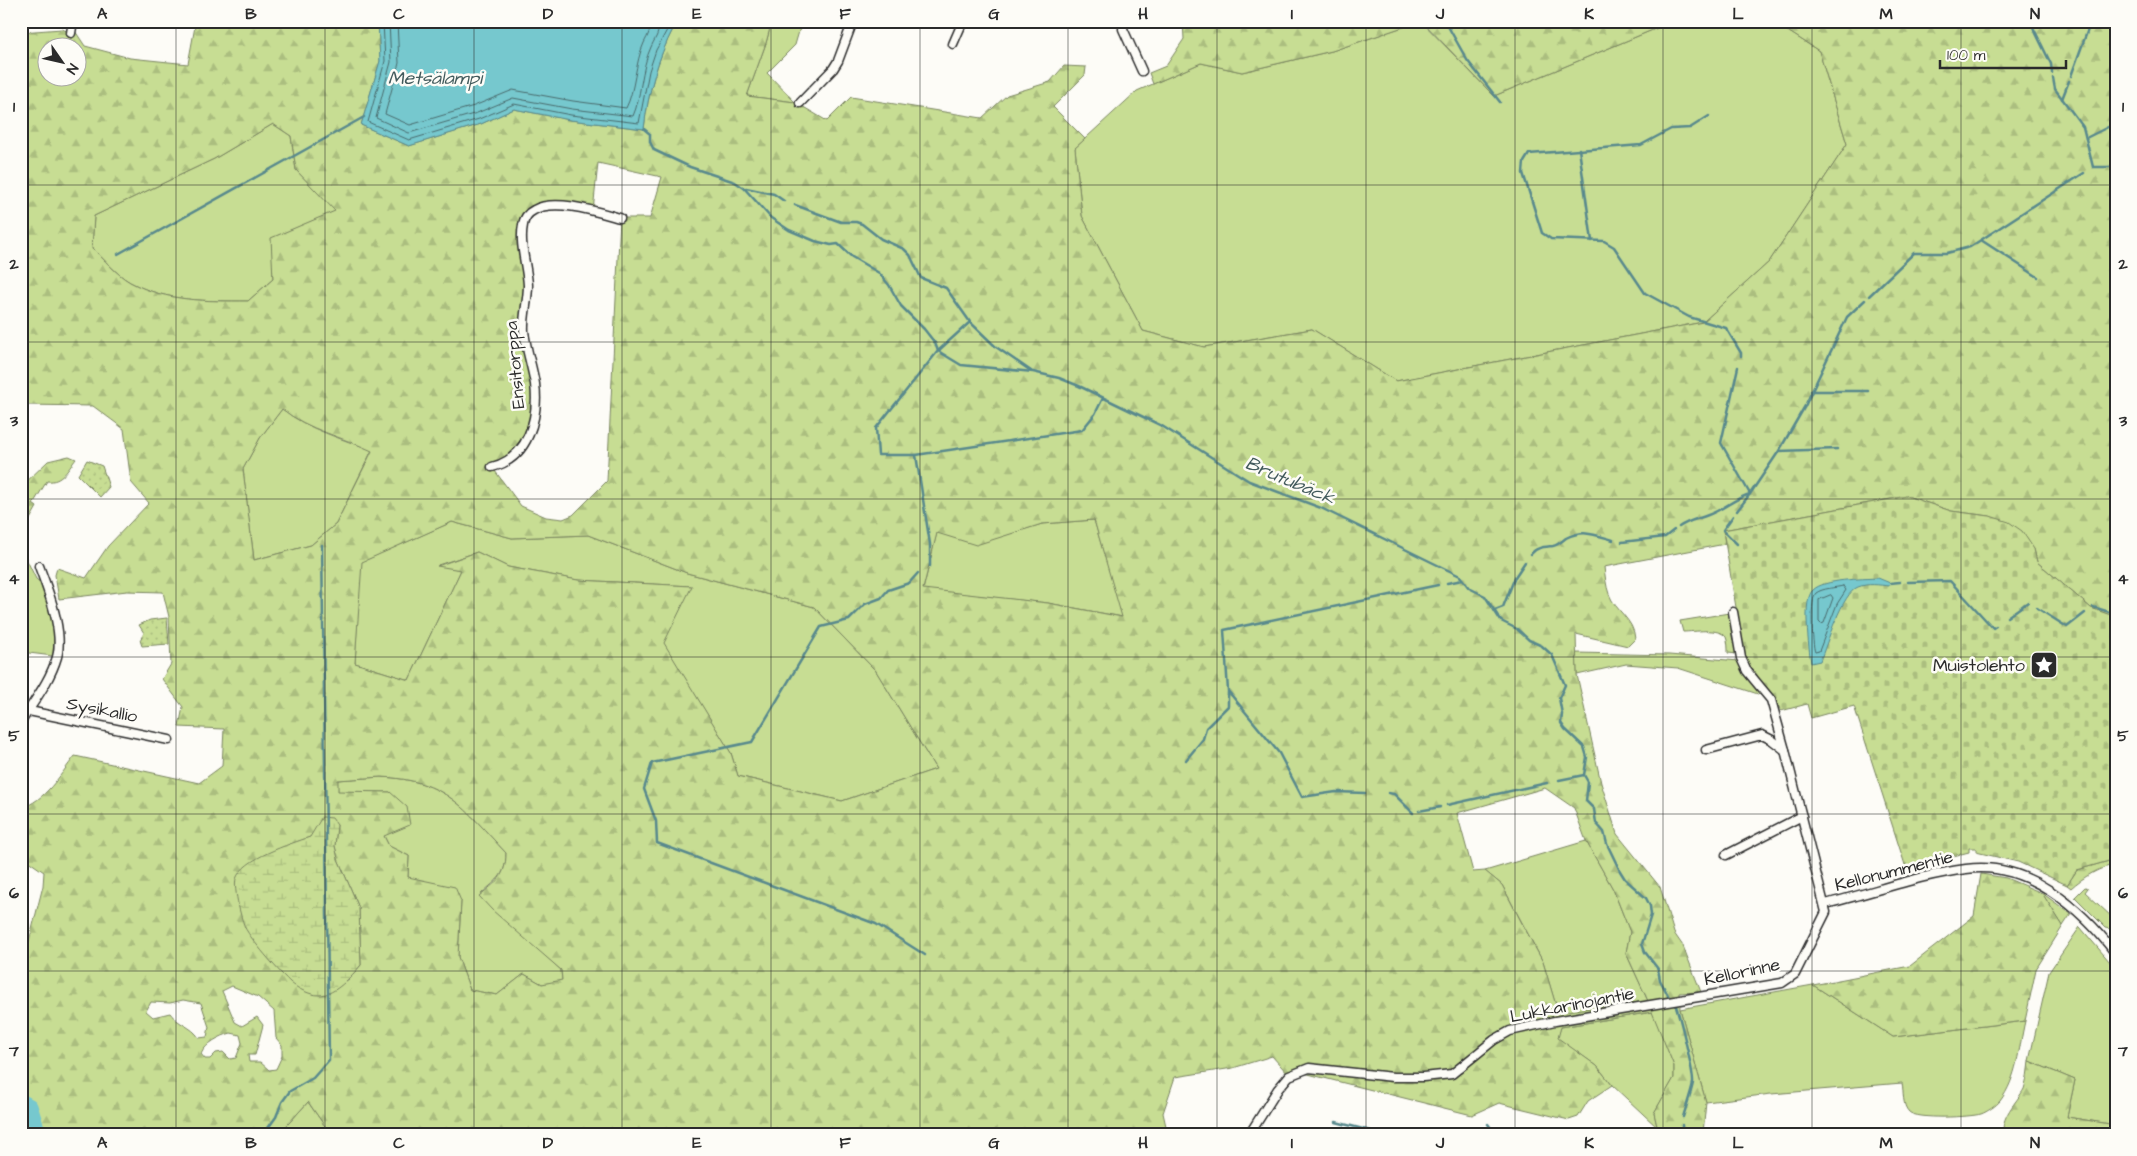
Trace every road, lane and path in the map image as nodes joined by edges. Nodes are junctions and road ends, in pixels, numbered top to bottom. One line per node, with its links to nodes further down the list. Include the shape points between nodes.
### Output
1 (73, 21): 5 (street)
2 (852, 21): 8 (street, via 833,69)
3 (963, 21): 6 (street)
4 (1124, 21): 7 (street, via 1123,29)
5 (71, 33)
6 (953, 44)
7 (1142, 71)
8 (800, 102)
9 (620, 218): 10 (street, Ensitorppa, via 552,205 530,213 524,221 522,234 528,286 524,332 536,392 533,424 518,451)
10 (492, 467)
11 (39, 566): 13 (street, via 58,631 58,642 57,656 49,676)
12 (1733, 612): 17 (street, Kellonummentie, via 1741,658 1770,700)
13 (29, 712): 14 (street); 15 (street, Sysikallio)
14 (21, 722)
15 (169, 740)
16 (1706, 750): 17 (street, via 1762,735)
17 (1785, 750): 18 (street, Kellonummentie)
18 (1802, 816): 19 (street); 20 (street, Kellonummentie)
19 (1726, 856)
20 (1825, 904): 21 (street, Kellonummentie, via 1968,868 1994,869 2036,882 2065,901); 24 (street, Kellorinne, via 1823,919 1795,974 1788,980)
21 (2106, 941): 22 (street); 23 (street, Kellonummentie)
22 (2116, 942)
23 (2116, 954)
24 (1678, 1000): 25 (street, Lukkarinojantie, via 1510,1030 1452,1074 1393,1077 1309,1068 1289,1076)
25 (1249, 1135)

